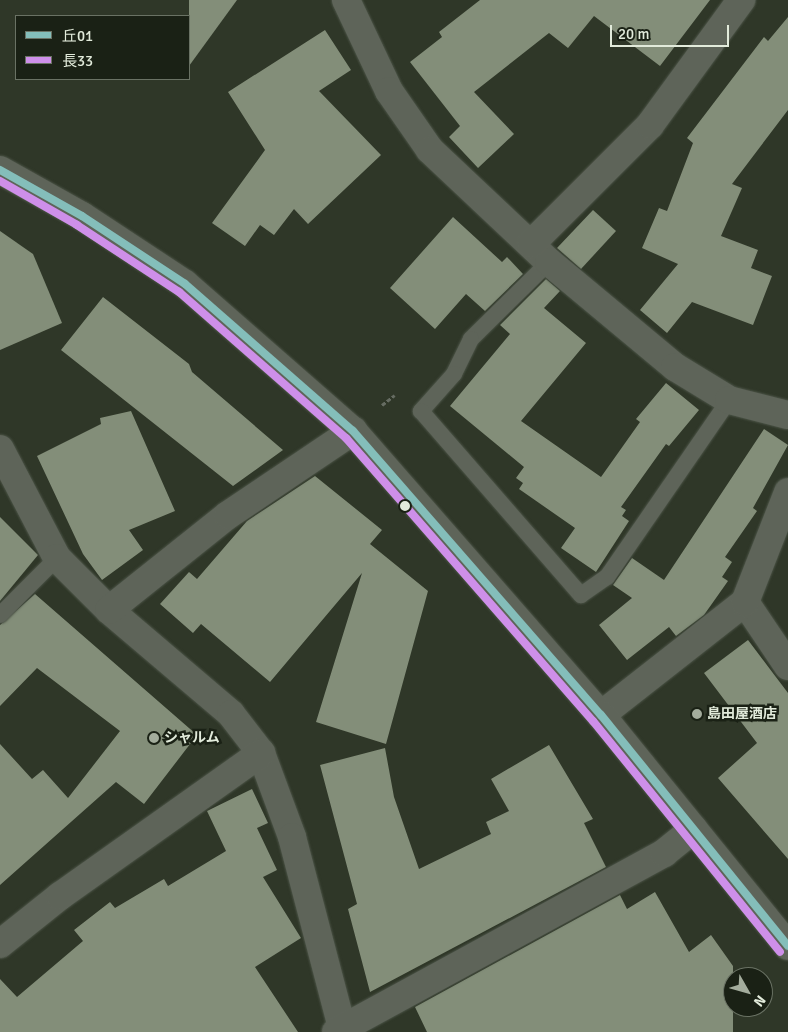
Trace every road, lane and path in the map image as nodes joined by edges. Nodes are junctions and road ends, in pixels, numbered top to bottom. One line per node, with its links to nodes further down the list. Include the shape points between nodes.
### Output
1 (346, 0): 4 (street, via 389,91 430,150)
2 (741, 0): 4 (street, via 650,126)
3 (0, 170): 7 (street, via 82,216 185,284)
4 (540, 253): 5 (street, via 674,367); 5 (lane, via 471,339 454,374 421,411 581,595 607,577)
5 (728, 400): 6 (street)
6 (788, 415)
7 (353, 431): 12 (street, via 228,515); 15 (street)
8 (0, 449): 10 (street)
9 (788, 492): 11 (street)
10 (57, 558): 12 (street); 13 (lane)
11 (744, 602): 14 (street); 15 (street)
12 (109, 610): 16 (street, via 231,714)
13 (0, 615)
14 (788, 666)
15 (601, 715): 17 (street)
16 (261, 753): 18 (street, via 60,896); 20 (street, via 292,837)
17 (694, 829): 19 (street); 20 (street, via 664,853)
18 (0, 944)
19 (788, 946)
20 (341, 1031)

